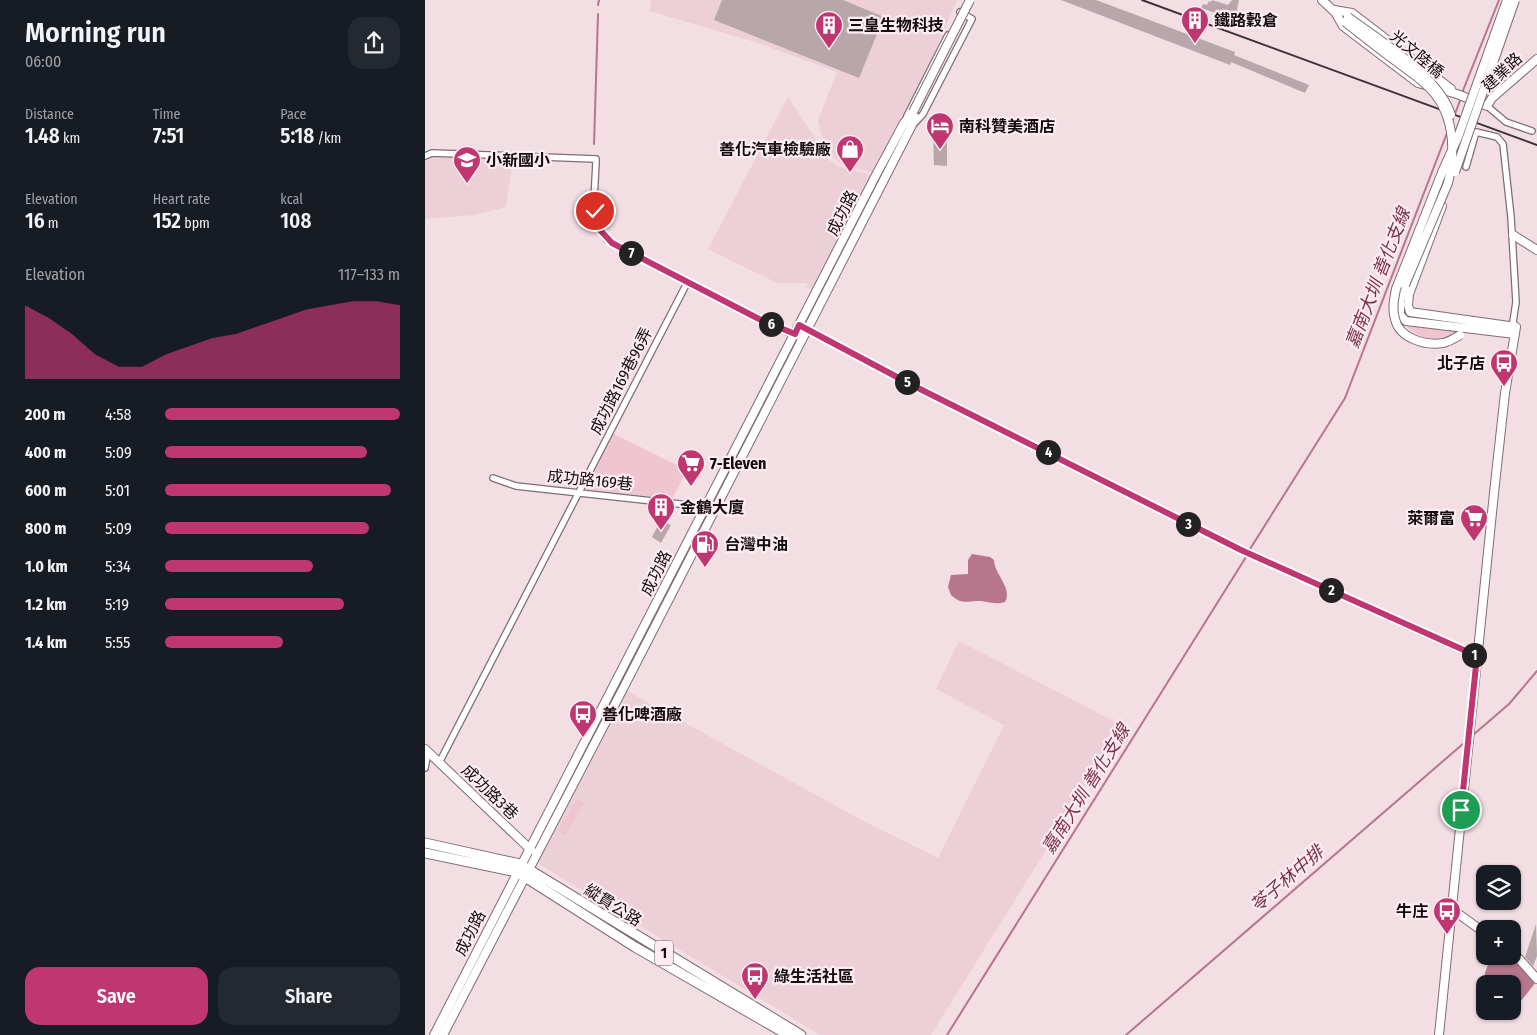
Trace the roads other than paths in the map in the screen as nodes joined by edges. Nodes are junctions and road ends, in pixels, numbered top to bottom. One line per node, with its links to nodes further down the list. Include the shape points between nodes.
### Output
1 (970, 0): 12 (street, 成功路, bridge)
2 (1322, 0): 5 (street)
3 (1507, 0): 21 (street, bridge, via 1458,137 1396,289 1393,306 1395,322 1403,333 1417,341 1442,343)
4 (1515, 0): 16 (street, bridge)
5 (1334, 10): 6 (street); 8 (street, via 1352,13); 9 (street, via 1343,26 1418,83)
6 (1347, 19): 16 (street, 光文陸橋, bridge, via 1425,76 1445,100 1454,125 1457,153); 21 (street, 光文陸橋, bridge, via 1436,95 1451,131 1452,166 1448,183 1405,285 1400,300 1400,316 1406,321)
7 (1537, 59): 11 (street, 建業路)
8 (1436, 79): 9 (street); 10 (street)
9 (1433, 87): 10 (street)
10 (1457, 94): 11 (street)
11 (1487, 106): 13 (street, via 1506,122)
12 (908, 125): 12 (street, 成功路, via 923,114 972,19 960,12); 20 (street, 成功路); 22 (street, 成功路)
13 (1532, 131)
14 (425, 156): 19 (street, via 432,153 596,159 595,217 603,235)
15 (1466, 167): 17 (street, via 1477,132 1497,137 1503,144)
16 (1453, 176): 23 (street, 光文陸橋, bridge, via 1409,294 1410,312)
17 (1513, 235): 18 (street); 23 (street)
18 (1537, 250)
19 (687, 283): 24 (street); 27 (street, 成功路169巷96弄)
20 (799, 325): 22 (street); 24 (street, 成功路)
21 (1475, 329): 23 (street)
22 (808, 330): 25 (street, 成功路); 30 (street, via 1241,550)
23 (1515, 331): 30 (street, via 1503,412)
24 (795, 334): 25 (street); 28 (street, 成功路)
25 (803, 339): 29 (street, 成功路)
26 (493, 478): 27 (street, 成功路169巷, via 506,484)
27 (580, 492): 28 (street, 成功路169巷); 32 (street, 成功路169巷96弄)
28 (707, 506): 29 (street, 成功路169巷); 35 (street, 成功路)
29 (715, 510): 37 (street, 成功路)
30 (1477, 656): 39 (street)
31 (427, 751): 32 (street, 成功路3巷); 33 (street)
32 (439, 763): 35 (street, 成功路3巷)
33 (425, 768)
34 (425, 842): 38 (main road, 縱貫公路 / 1)
35 (528, 849): 37 (street, 成功路3巷); 38 (street, 成功路)
36 (425, 853): 38 (main road, 縱貫公路 / 1)
37 (537, 853): 38 (street, 成功路)
38 (522, 870): 43 (street, 成功路); 44 (street, 成功路); 45 (main road, 縱貫公路 / 1, via 635,947); 46 (main road, 縱貫公路 / 1)
39 (1451, 914): 40 (street, via 1461,916); 47 (street)
40 (1476, 927)
41 (1521, 961): 42 (street)
42 (1537, 979)
43 (434, 1035)
44 (443, 1035)
45 (788, 1035)
46 (801, 1035)
47 (1439, 1035)

